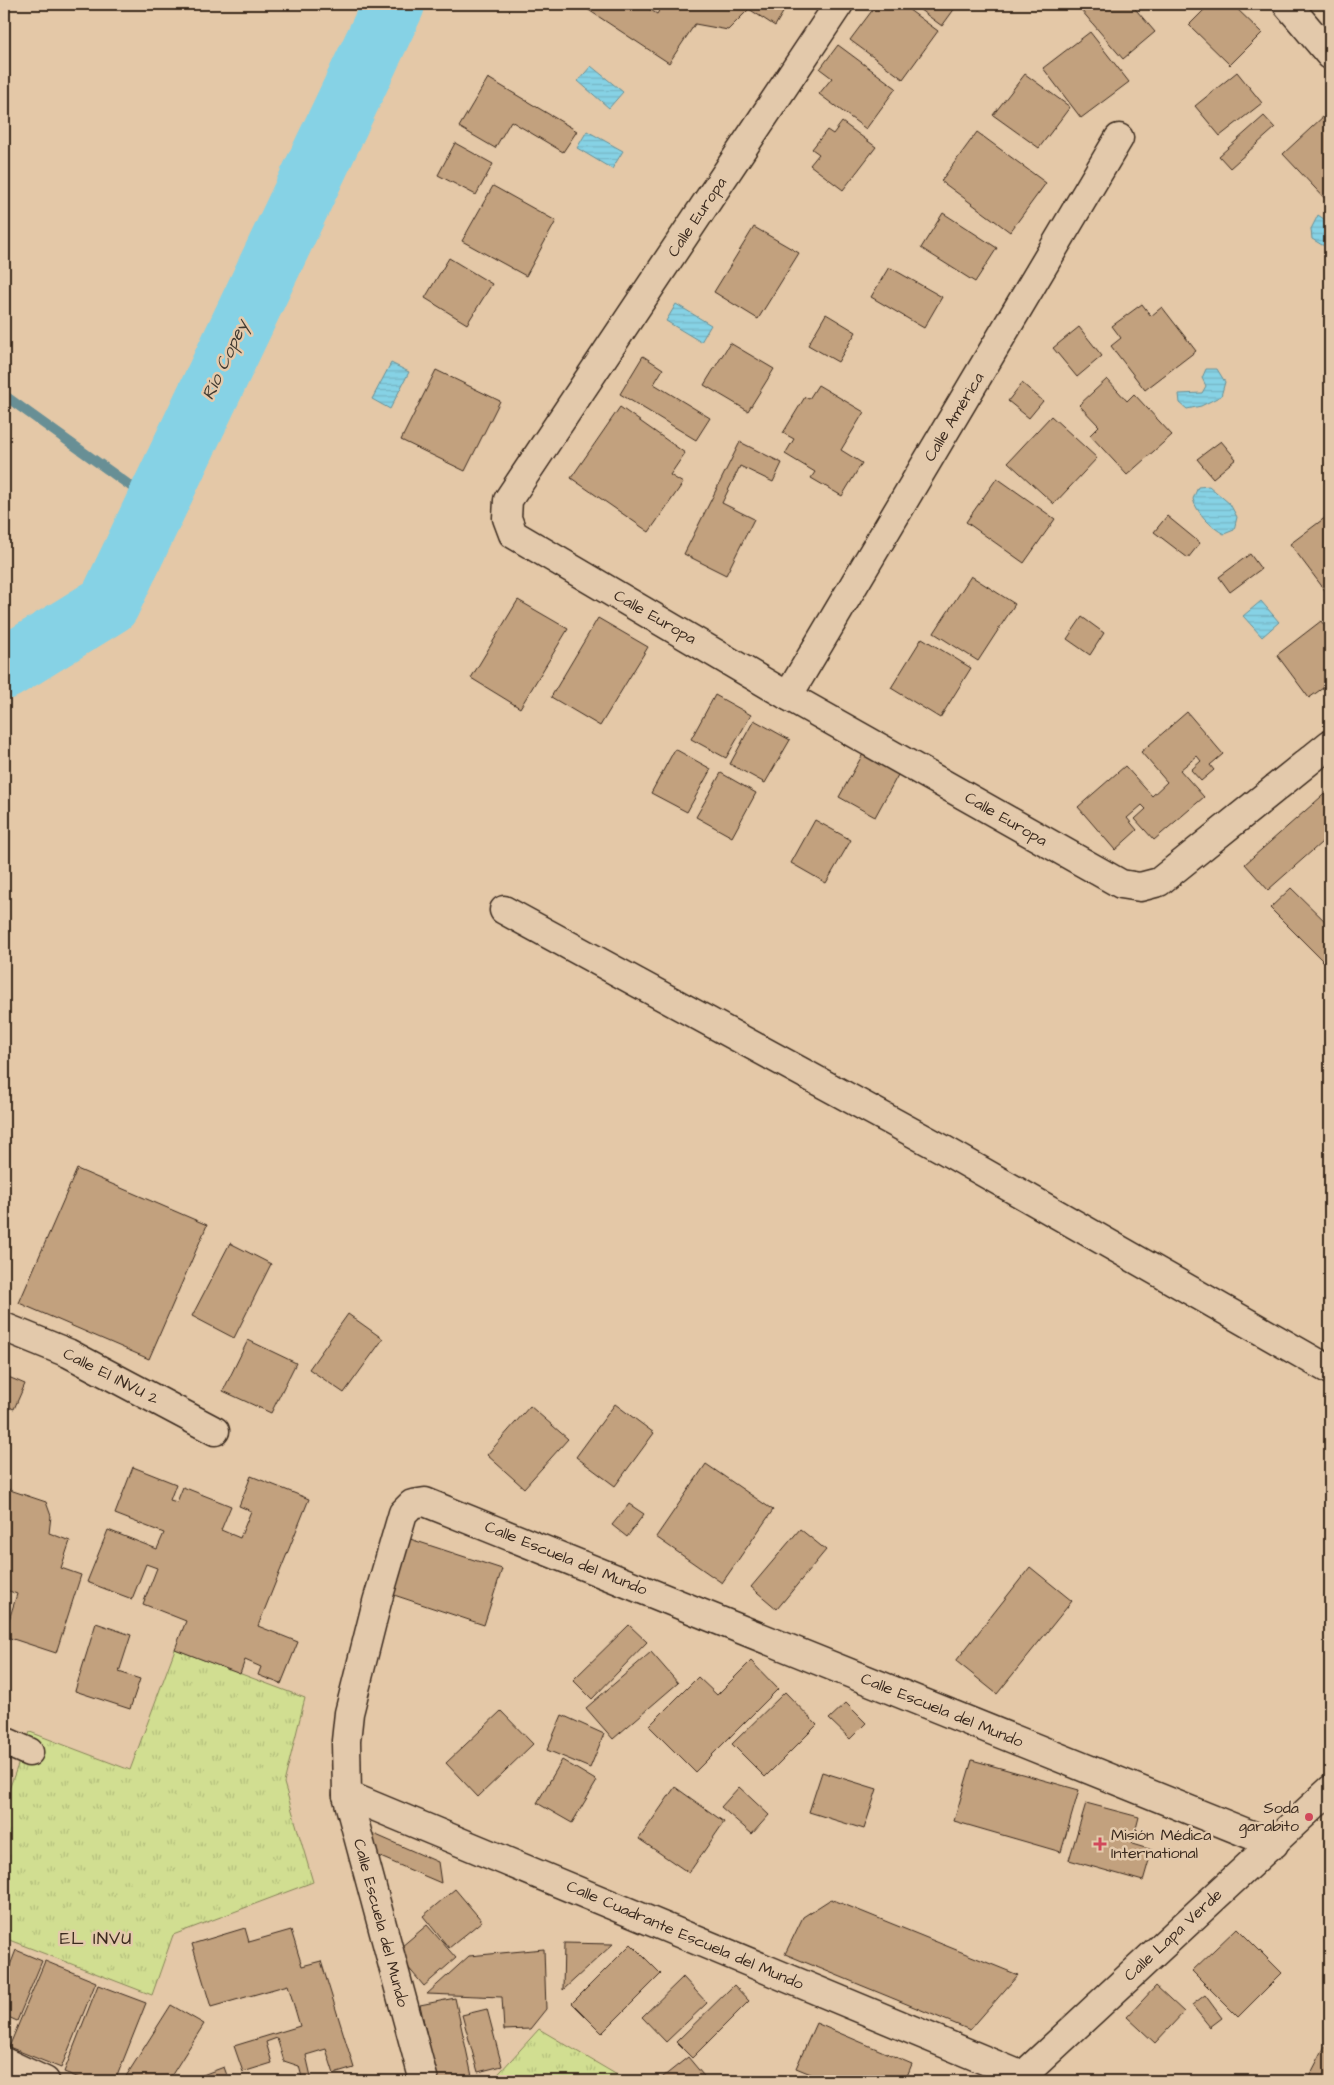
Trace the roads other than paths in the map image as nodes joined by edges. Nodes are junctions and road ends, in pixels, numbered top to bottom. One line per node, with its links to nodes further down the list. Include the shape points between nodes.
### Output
1 (839, 4): 5 (street, Calle Europa, via 508,500 507,518 513,534)
2 (1287, 4): 3 (street)
3 (1330, 55)
4 (1119, 138): 5 (street, Calle América)
5 (788, 696): 6 (street, Calle Europa, via 1121,884 1140,887 1159,882)
6 (1330, 744)
7 (504, 910): 9 (street, via 941,1148)
8 (4, 1327): 10 (street, Calle El INVU 2, via 68,1353)
9 (1330, 1370)
10 (215, 1430)
11 (4, 1741): 12 (street)
12 (29, 1752)
13 (1330, 1790): 15 (street, Calle Lapa Verde)
14 (347, 1795): 15 (street, Calle Escuela del Mundo, via 347,1727 377,1602 403,1513 412,1504 426,1502); 17 (street, Calle Cuadrante Escuela del Mundo); 19 (street, Calle Escuela del Mundo)
15 (1274, 1844): 17 (street, Calle Lapa Verde)
16 (4, 2062): 18 (street)
17 (1020, 2079)
18 (45, 2081)
19 (424, 2081)

